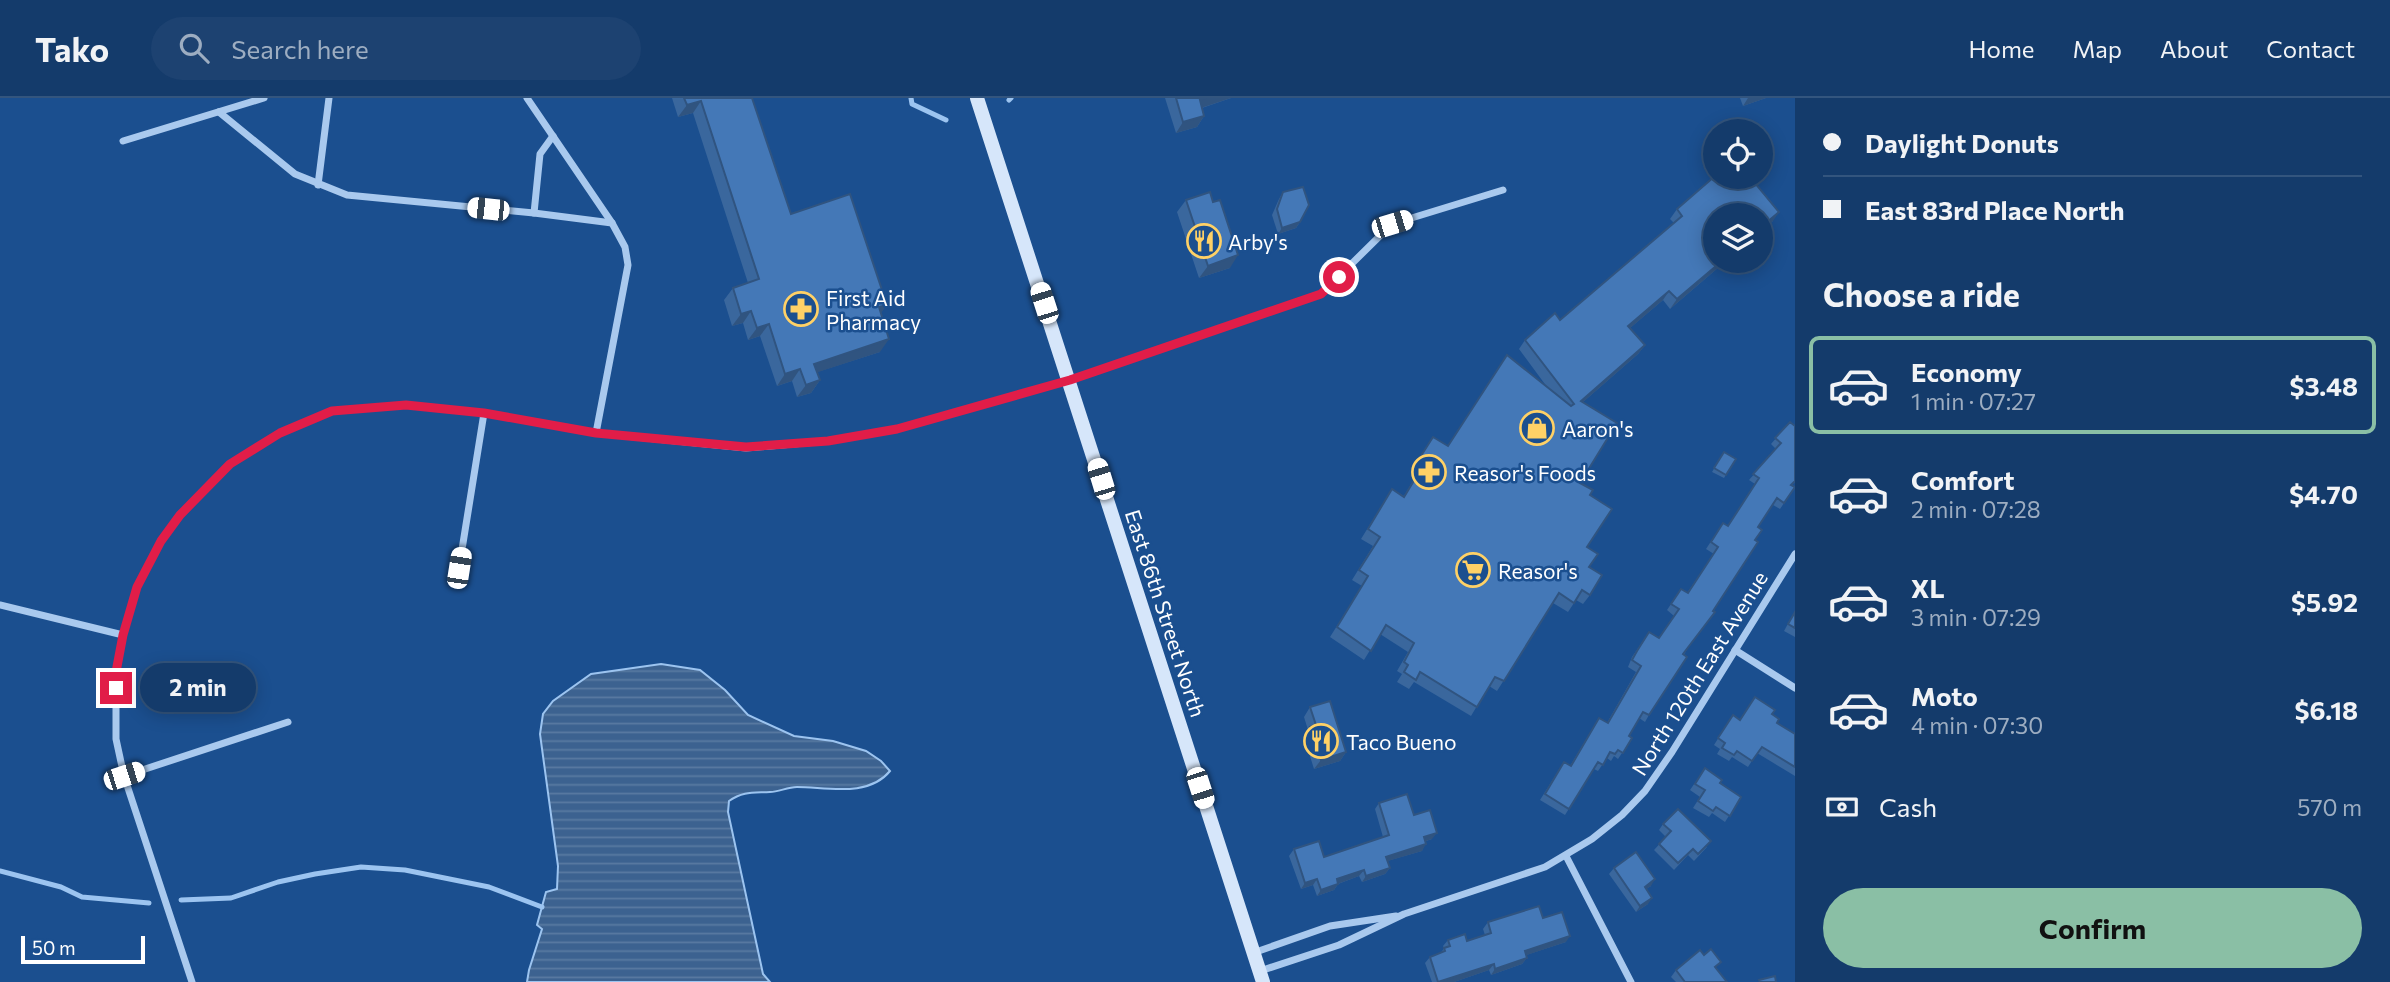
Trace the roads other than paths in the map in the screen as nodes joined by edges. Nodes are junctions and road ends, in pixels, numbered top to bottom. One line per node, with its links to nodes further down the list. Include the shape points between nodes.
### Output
1 (264, 98): 5 (street)
2 (329, 98): 8 (street)
3 (527, 98): 6 (street)
4 (977, 98): 12 (main road, East 86th Street North)
5 (219, 112): 7 (street); 8 (street, via 295,174)
6 (553, 136): 10 (street, via 540,154); 11 (street)
7 (123, 141)
8 (318, 185): 10 (street, via 347,195)
9 (1503, 190): 12 (street, via 1392,224 1321,294)
10 (534, 214): 11 (street)
11 (612, 223): 14 (street, via 625,247 628,265)
12 (1070, 380): 14 (street, via 897,429 828,441 746,447); 25 (main road, East 86th Street North)
13 (484, 413): 14 (street); 16 (street); 18 (street, via 406,405 332,411 280,433 230,464 180,515 137,587)
14 (596, 433)
15 (1795, 554): 19 (street, North 120th East Avenue)
16 (459, 568)
17 (0, 605): 18 (street)
18 (123, 635): 22 (street, via 116,672 116,738)
19 (1735, 650): 20 (street); 23 (street, North 120th East Avenue, via 1645,790 1622,815)
20 (1795, 688)
21 (288, 722): 22 (street)
22 (124, 776): 27 (street)
23 (1566, 856): 24 (street, North 120th East Avenue); 28 (street)
24 (1404, 914): 25 (street, North 120th East Avenue, via 1330,926); 26 (street, North 120th East Avenue)
25 (1253, 953): 26 (main road, East 86th Street North)
26 (1261, 976)
27 (192, 982)
28 (1631, 982)

